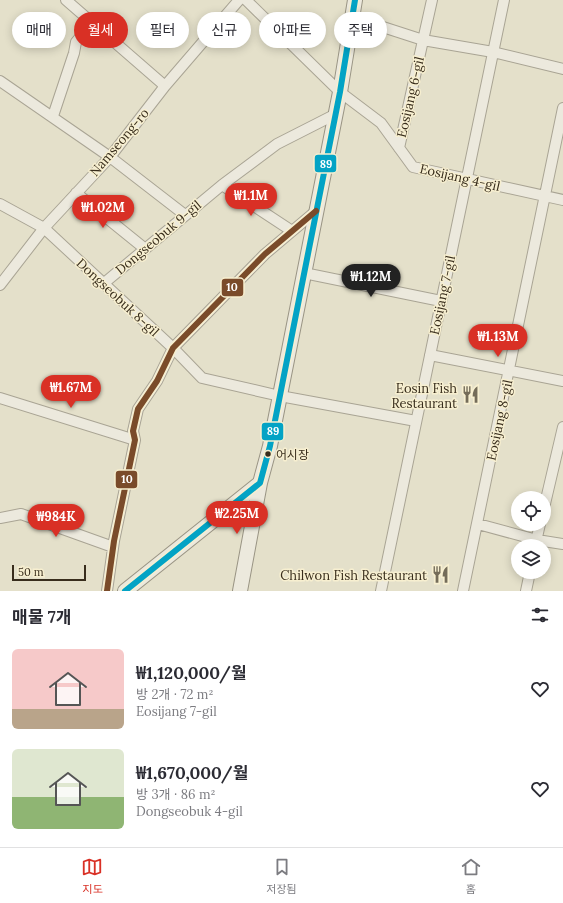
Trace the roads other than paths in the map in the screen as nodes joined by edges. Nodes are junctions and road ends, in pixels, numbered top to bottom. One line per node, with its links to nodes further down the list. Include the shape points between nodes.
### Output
1 (66, 0): 7 (street)
2 (239, 0): 17 (street, Namseong-ro)
3 (246, 0): 18 (street, Eosijang 4-gil)
4 (355, 0): 8 (main road)
5 (432, 0): 10 (street, Eosijang 6-gil)
6 (504, 0): 14 (street, Eosijang 7-gil)
7 (78, 12)
8 (353, 12)
9 (387, 28): 10 (street)
10 (424, 40): 14 (street); 22 (street, Eosijang 6-gil)
11 (75, 48): 21 (street)
12 (120, 48): 17 (street)
13 (347, 48): 18 (main road)
14 (493, 52): 15 (street); 24 (street, Eosijang 7-gil)
15 (563, 69)
16 (0, 80): 21 (street)
17 (165, 86): 23 (street, Namseong-ro)
18 (340, 92): 20 (main road); 22 (street, Eosijang 4-gil, via 381,123)
19 (563, 108): 27 (street, Eosijang 8-gil)
20 (336, 114): 25 (street, Dongseobuk 9-gil, via 277,144); 30 (main road)
21 (53, 116): 23 (street)
22 (399, 148): 24 (street, Eosijang 4-gil, via 413,167)
23 (110, 157): 26 (street, Namseong-ro); 31 (street)
24 (467, 179): 27 (street, Eosijang 4-gil); 38 (street, Eosijang 7-gil)
25 (222, 185): 31 (street, Dongseobuk 9-gil); 33 (street)
26 (76, 193): 32 (street, Namseong-ro); 34 (street)
27 (544, 196): 28 (street, Eosijang 4-gil); 41 (street, Eosijang 8-gil)
28 (563, 200)
29 (0, 204): 32 (street, Dongseobuk 8-gil)
30 (316, 211): 33 (street); 35 (main road)
31 (185, 215): 34 (street, Dongseobuk 9-gil)
32 (44, 228): 36 (street, Dongseobuk 8-gil); 37 (street, Namseong-ro)
33 (292, 231): 39 (street, via 265,254)
34 (144, 248): 36 (street, Dongseobuk 9-gil)
35 (304, 273): 38 (street); 43 (main road)
36 (103, 284): 39 (street, Dongseobuk 8-gil)
37 (0, 285)
38 (441, 301): 40 (street, Eosijang 7-gil)
39 (173, 348): 43 (street, Dongseobuk 8-gil, via 202,378); 47 (street, via 157,381 138,409 133,431)
40 (430, 355): 41 (street); 45 (street, Eosijang 7-gil)
41 (510, 372): 42 (street); 51 (street, Eosijang 8-gil)
42 (563, 381)
43 (280, 396): 45 (street, Dongseobuk 8-gil); 48 (main road)
44 (0, 398): 47 (street)
45 (416, 420): 60 (street, Eosijang 7-gil)
46 (563, 427): 49 (street)
47 (135, 440): 55 (street)
48 (260, 483): 58 (main road); 59 (main road)
49 (548, 491)
50 (0, 518): 55 (street, via 21,514)
51 (478, 524): 52 (street); 61 (street, Eosijang 8-gil)
52 (524, 539)
53 (551, 544): 54 (street)
54 (563, 544)
55 (113, 546): 57 (street)
56 (529, 579): 62 (street)
57 (107, 591)
58 (125, 591)
59 (240, 591)
60 (381, 591)
61 (463, 591)
62 (526, 591)

